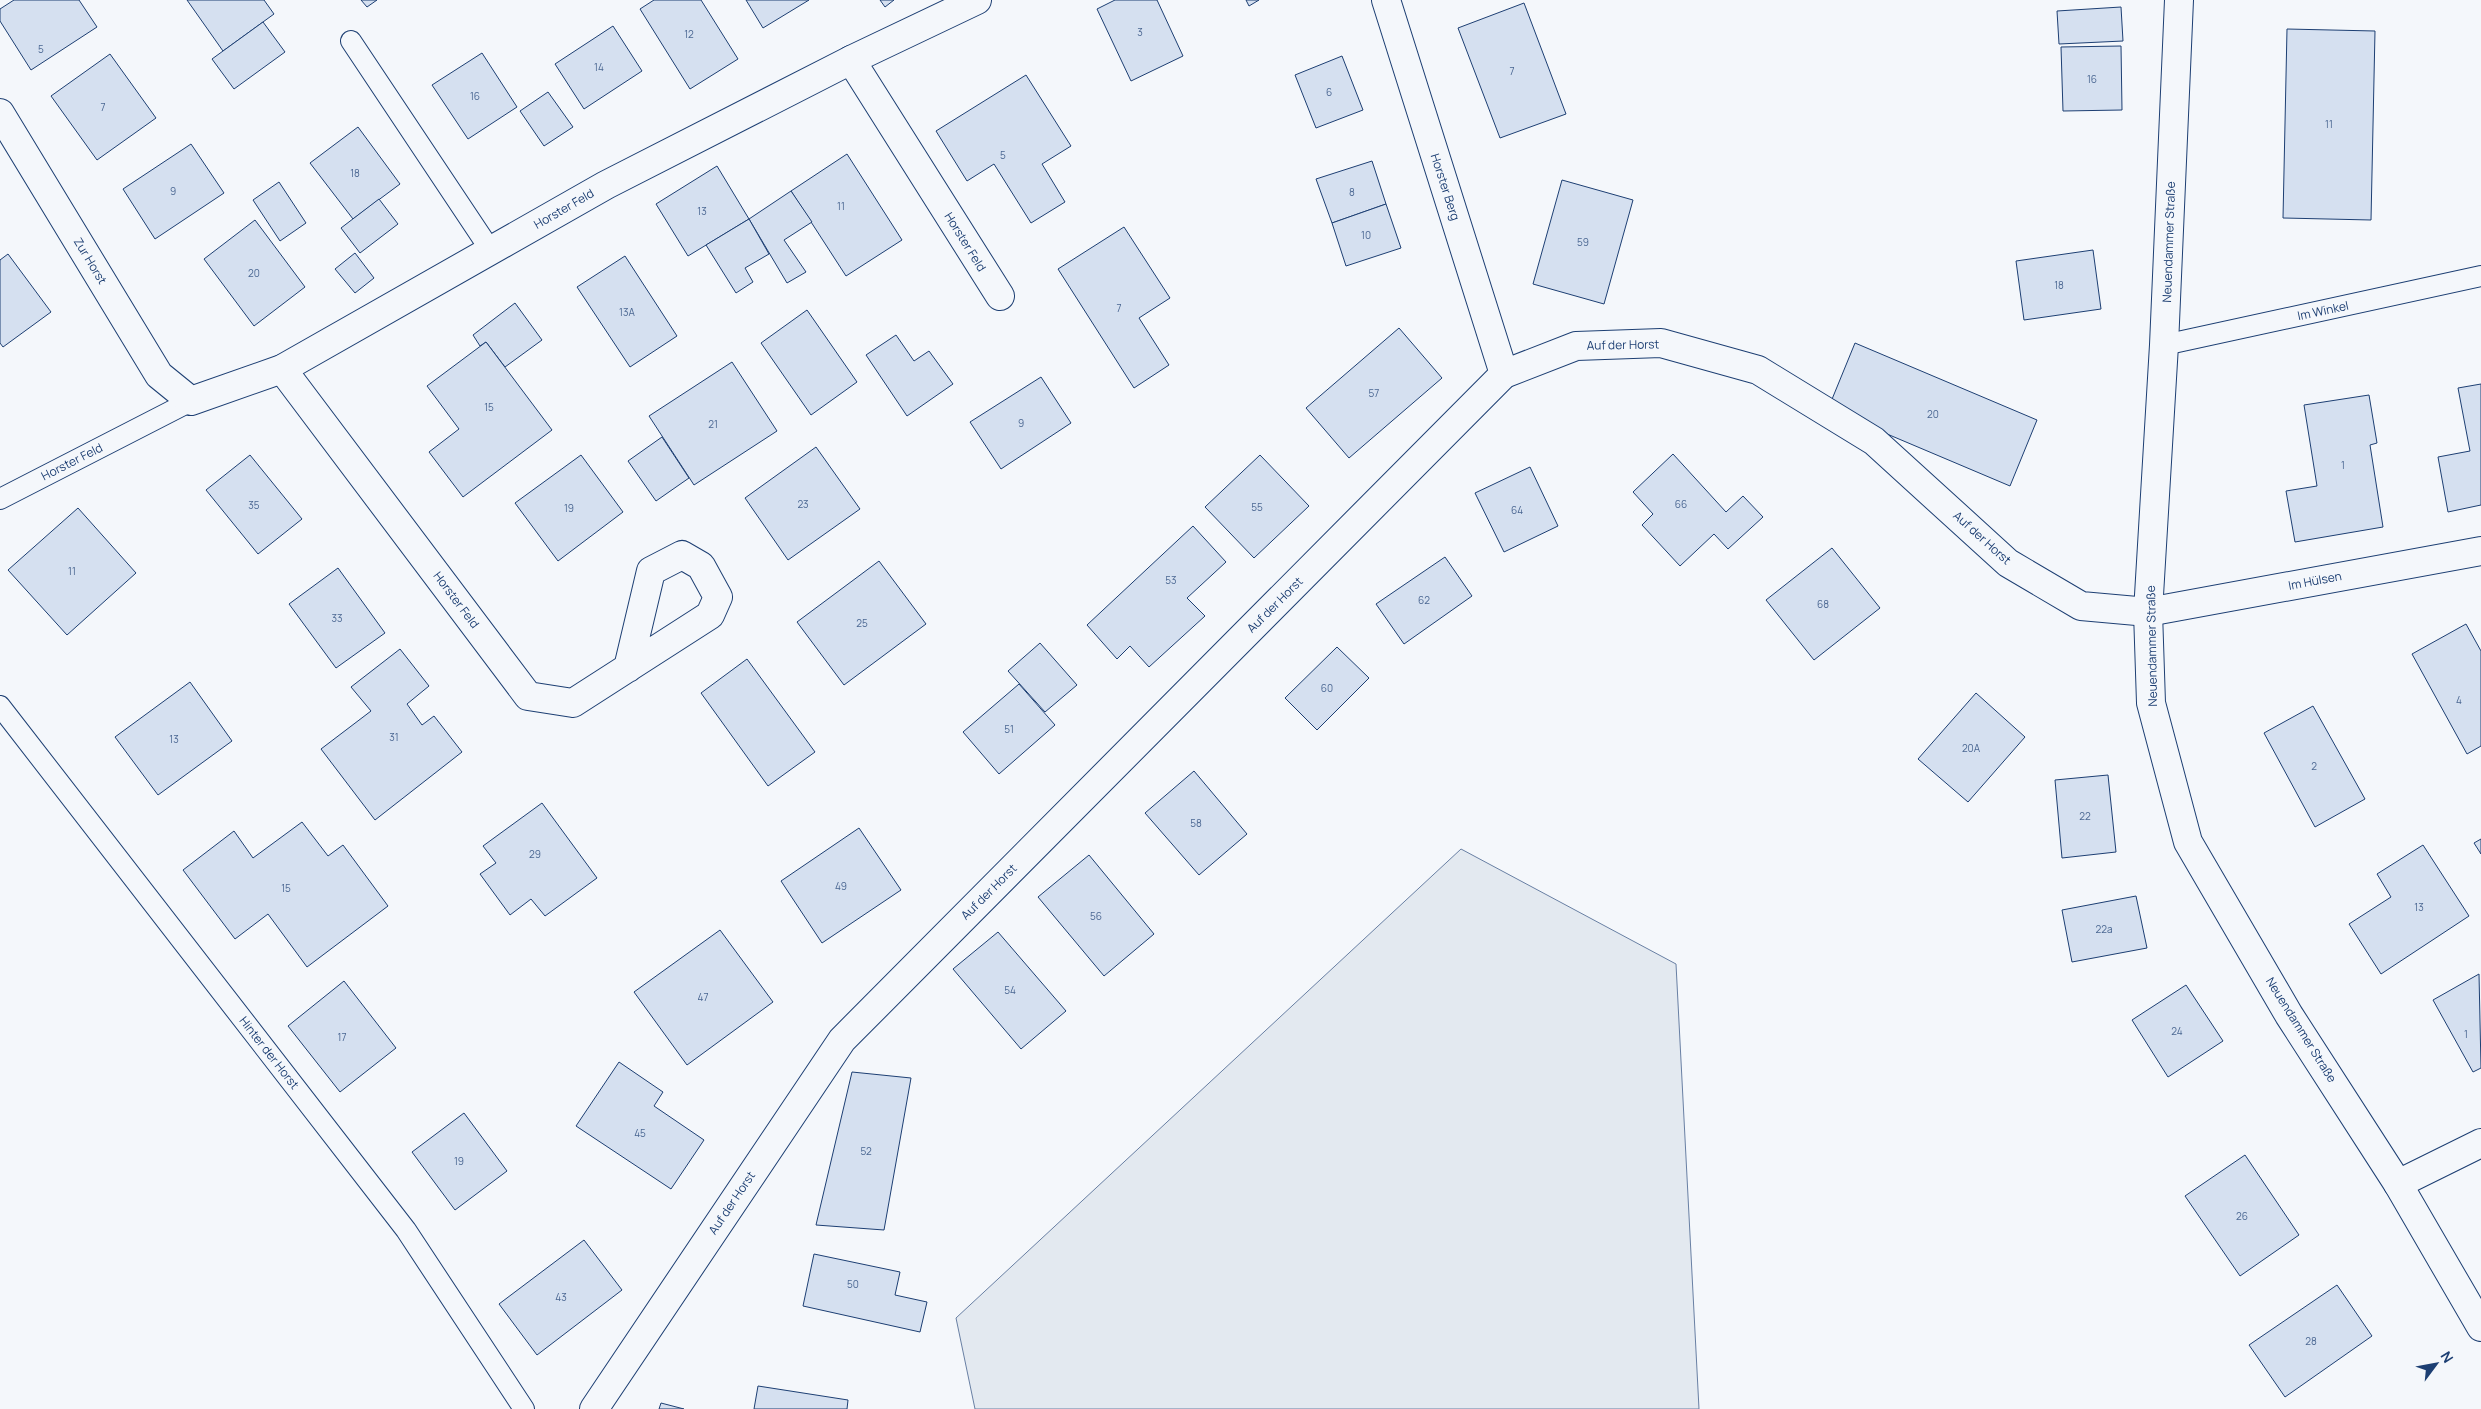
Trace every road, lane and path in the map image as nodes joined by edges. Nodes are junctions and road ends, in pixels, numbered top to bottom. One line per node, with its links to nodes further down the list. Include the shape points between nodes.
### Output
1 (977, 0): 5 (street, Horster Feld)
2 (1386, 0): 12 (street, Horster Berg)
3 (2179, 0): 10 (street, Neuendammer Straße)
4 (351, 42): 7 (lane)
5 (851, 60): 7 (street, Horster Feld, via 606,185); 9 (street, Horster Feld)
6 (0, 112): 13 (street, Zur Horst, via 159,375)
7 (491, 251): 11 (street, Horster Feld)
8 (2481, 276): 10 (lane, Im Winkel)
9 (1000, 296)
10 (2164, 345): 16 (street, Neuendammer Straße)
11 (282, 369): 13 (street, Horster Feld); 17 (street, Horster Feld, via 528,696 573,703)
12 (1504, 374): 16 (street, Auf der Horst, via 1576,346 1661,343 1758,370 1874,441 2008,564 2081,606); 23 (street, Auf der Horst, via 842,1040)
13 (191, 401): 14 (lane, Horster Feld)
14 (0, 499)
15 (2481, 550): 16 (street, Im Hülsen)
16 (2148, 612): 20 (street, Neuendammer Straße, via 2150,703 2188,842 2290,1015)
17 (628, 668)
18 (0, 706): 22 (lane, Hinter der Horst, via 406,1230)
19 (2481, 1143): 20 (street)
20 (2398, 1184): 21 (street, Neuendammer Straße)
21 (2481, 1327)
22 (524, 1409)
23 (594, 1409)

